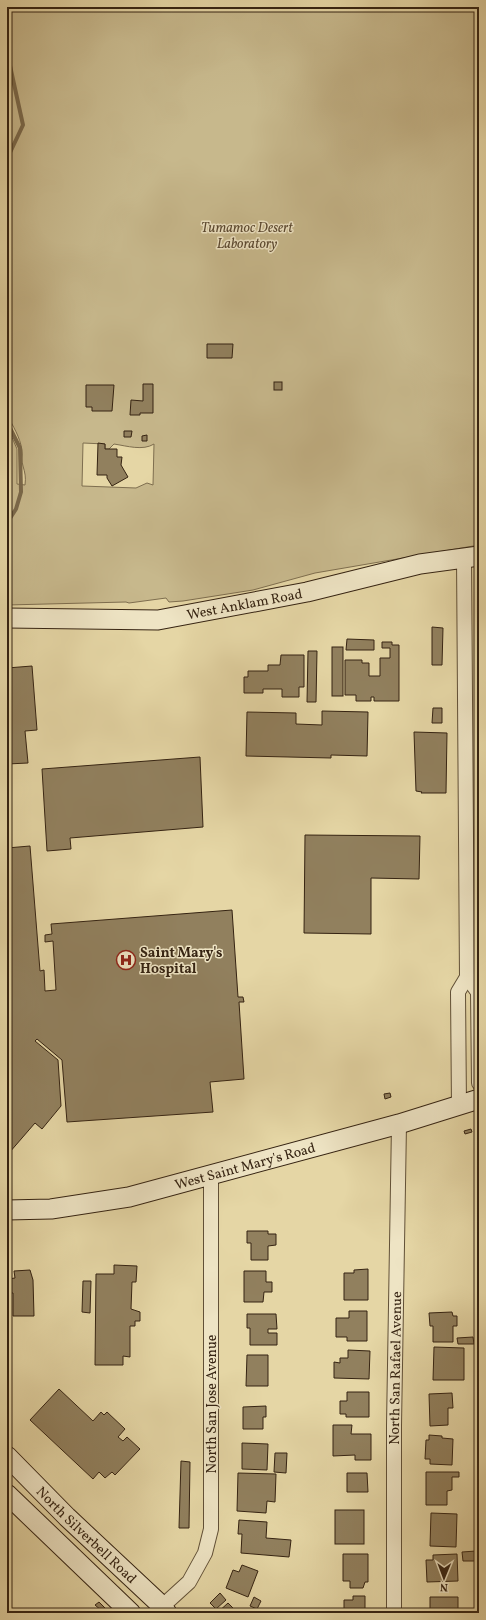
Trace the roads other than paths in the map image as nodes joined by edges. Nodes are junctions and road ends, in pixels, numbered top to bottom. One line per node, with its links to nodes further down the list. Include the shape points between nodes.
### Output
1 (472, 556): 2 (main road, West Anklam Road, via 420,564 307,592 158,620); 3 (street)
2 (7, 618)
3 (467, 977): 4 (street, via 478,992); 6 (street, via 458,992)
4 (479, 1083)
5 (479, 1099): 6 (main road, West Saint Mary's Road)
6 (459, 1106): 7 (main road, West Saint Mary's Road)
7 (399, 1124): 8 (main road, West Saint Mary's Road); 14 (street, North San Rafael Avenue)
8 (211, 1176): 9 (main road, West Saint Mary's Road, via 129,1198 52,1209); 12 (street, North San Jose Avenue, via 211,1529 205,1553 189,1582)
9 (7, 1210)
10 (7, 1456): 12 (main road, North Silverbell Road)
11 (7, 1494): 13 (main road, North Silverbell Road)
12 (161, 1611)
13 (131, 1613)
14 (394, 1613)

